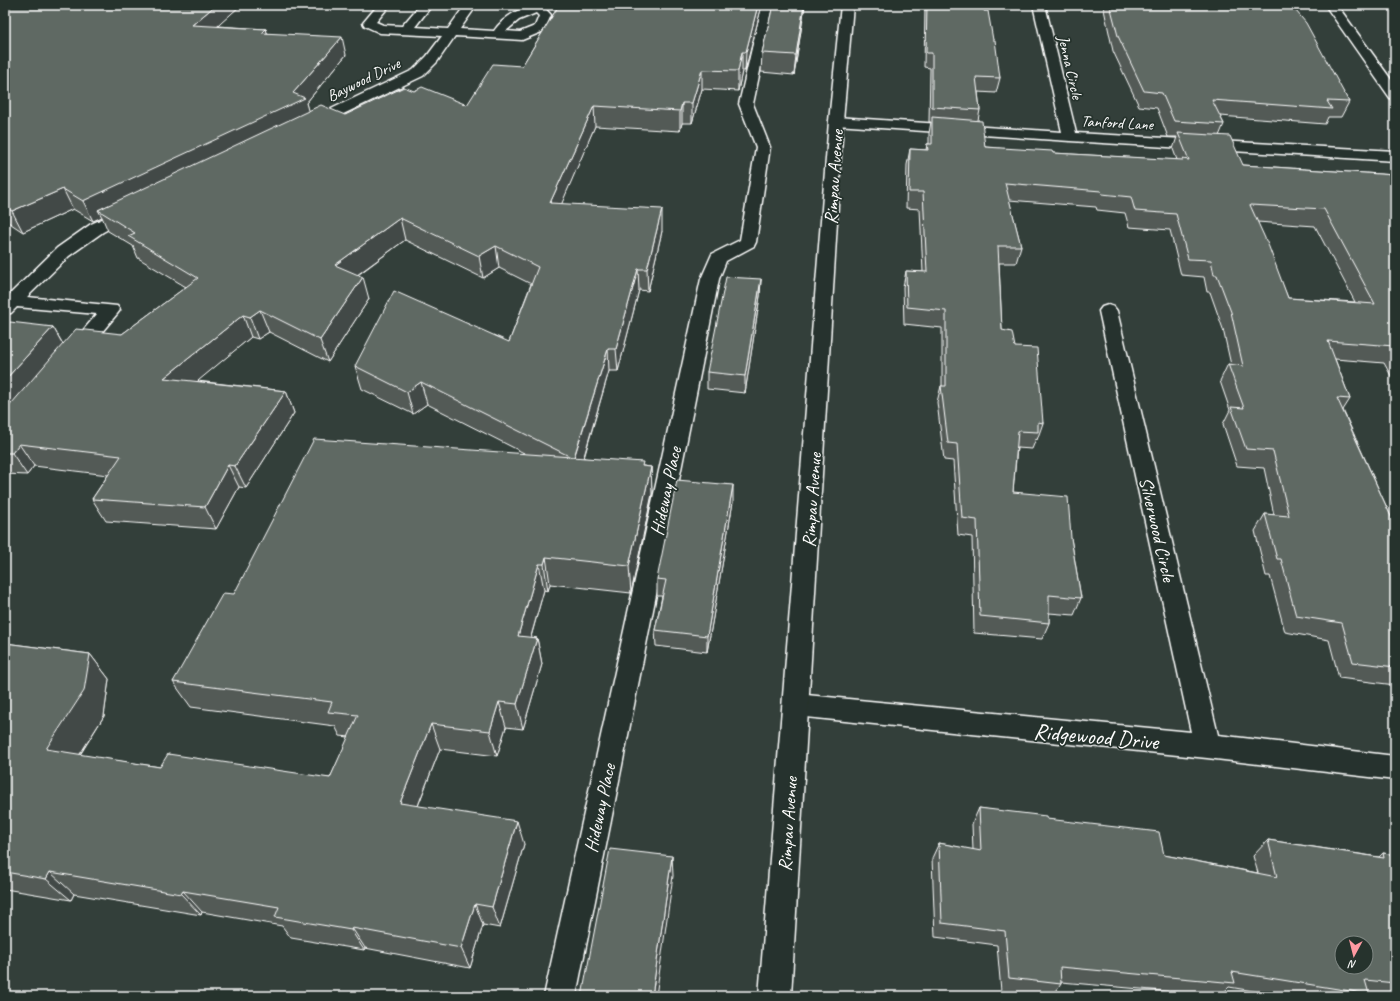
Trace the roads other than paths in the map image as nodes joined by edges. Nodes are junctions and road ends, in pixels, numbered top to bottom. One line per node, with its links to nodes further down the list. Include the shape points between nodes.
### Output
1 (384, 5): 9 (street, via 369,23 380,29)
2 (426, 5): 9 (street)
3 (472, 5): 10 (street, Baywood Drive)
4 (768, 5): 24 (street, Hideway Place, via 746,104 763,148 748,242 718,258 710,278)
5 (847, 5): 13 (street, Rimpau Avenue)
6 (1039, 5): 15 (street, Jenna Circle)
7 (1330, 5): 12 (street)
8 (539, 6): 11 (street, via 510,20); 11 (street, via 544,15 540,28 522,36)
9 (406, 30): 10 (street)
10 (452, 33): 11 (street); 14 (street, Baywood Drive, via 418,73)
11 (498, 35)
12 (1395, 95)
13 (836, 121): 15 (street, Tanford Lane); 21 (street, Rimpau Avenue)
14 (296, 131)
15 (1070, 137): 16 (street, Tanford Lane)
16 (1395, 156)
17 (147, 204): 18 (street, via 97,228 63,252)
18 (7, 304): 20 (street, via 111,310)
19 (1108, 311): 22 (street, Silverwood Circle)
20 (60, 370)
21 (796, 705): 22 (street, Ridgewood Drive); 25 (street, Rimpau Avenue)
22 (1208, 746): 23 (street, Ridgewood Drive)
23 (1395, 768)
24 (560, 996)
25 (775, 996)

